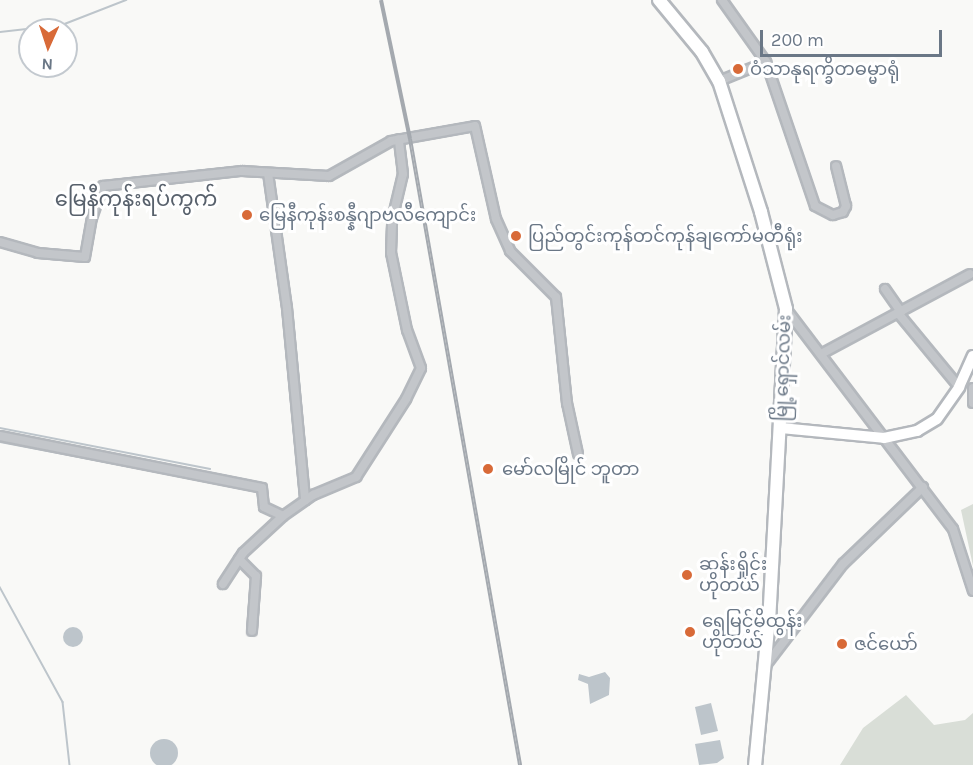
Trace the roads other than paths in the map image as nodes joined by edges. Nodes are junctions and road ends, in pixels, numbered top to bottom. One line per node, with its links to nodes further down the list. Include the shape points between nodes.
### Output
1 (659, 0): 4 (highway, မြို့ရှောင်လမ်း, via 702,52)
2 (722, 0): 3 (street)
3 (766, 62): 4 (street); 6 (street, via 815,206 833,215 843,212 846,206)
4 (718, 81): 11 (highway, မြို့ရှောင်လမ်း, via 761,212)
5 (399, 139): 7 (street, via 329,176); 21 (street, via 474,126 496,219 510,251 556,297 567,403); 23 (street, via 403,174 392,220 391,253 407,330 421,368 356,477)
6 (836, 166)
7 (268, 172): 8 (street, via 159,177 103,186 85,257 38,253); 23 (street, via 287,308)
8 (0, 242)
9 (970, 274): 12 (street)
10 (885, 289): 12 (street)
11 (786, 309): 13 (street); 18 (highway, မြို့ရှောင်လမ်း)
12 (900, 312): 13 (street); 15 (street)
13 (820, 354): 20 (street)
14 (973, 356): 15 (main road)
15 (959, 387): 20 (main road, via 937,419 917,431)
16 (973, 388): 17 (street)
17 (973, 403)
18 (781, 428): 20 (main road); 29 (highway, မြို့ရှောင်လမ်း)
19 (0, 436): 24 (street, via 262,488 264,507)
20 (884, 438): 22 (street)
21 (578, 454)
22 (922, 487): 27 (street, via 953,529); 29 (street, via 843,564)
23 (305, 501): 24 (street)
24 (283, 516): 25 (street)
25 (239, 559): 26 (street); 28 (street, via 256,576)
26 (223, 584)
27 (973, 591)
28 (252, 631)
29 (765, 665): 30 (highway, မြို့ရှောင်လမ်း)
30 (755, 765)

